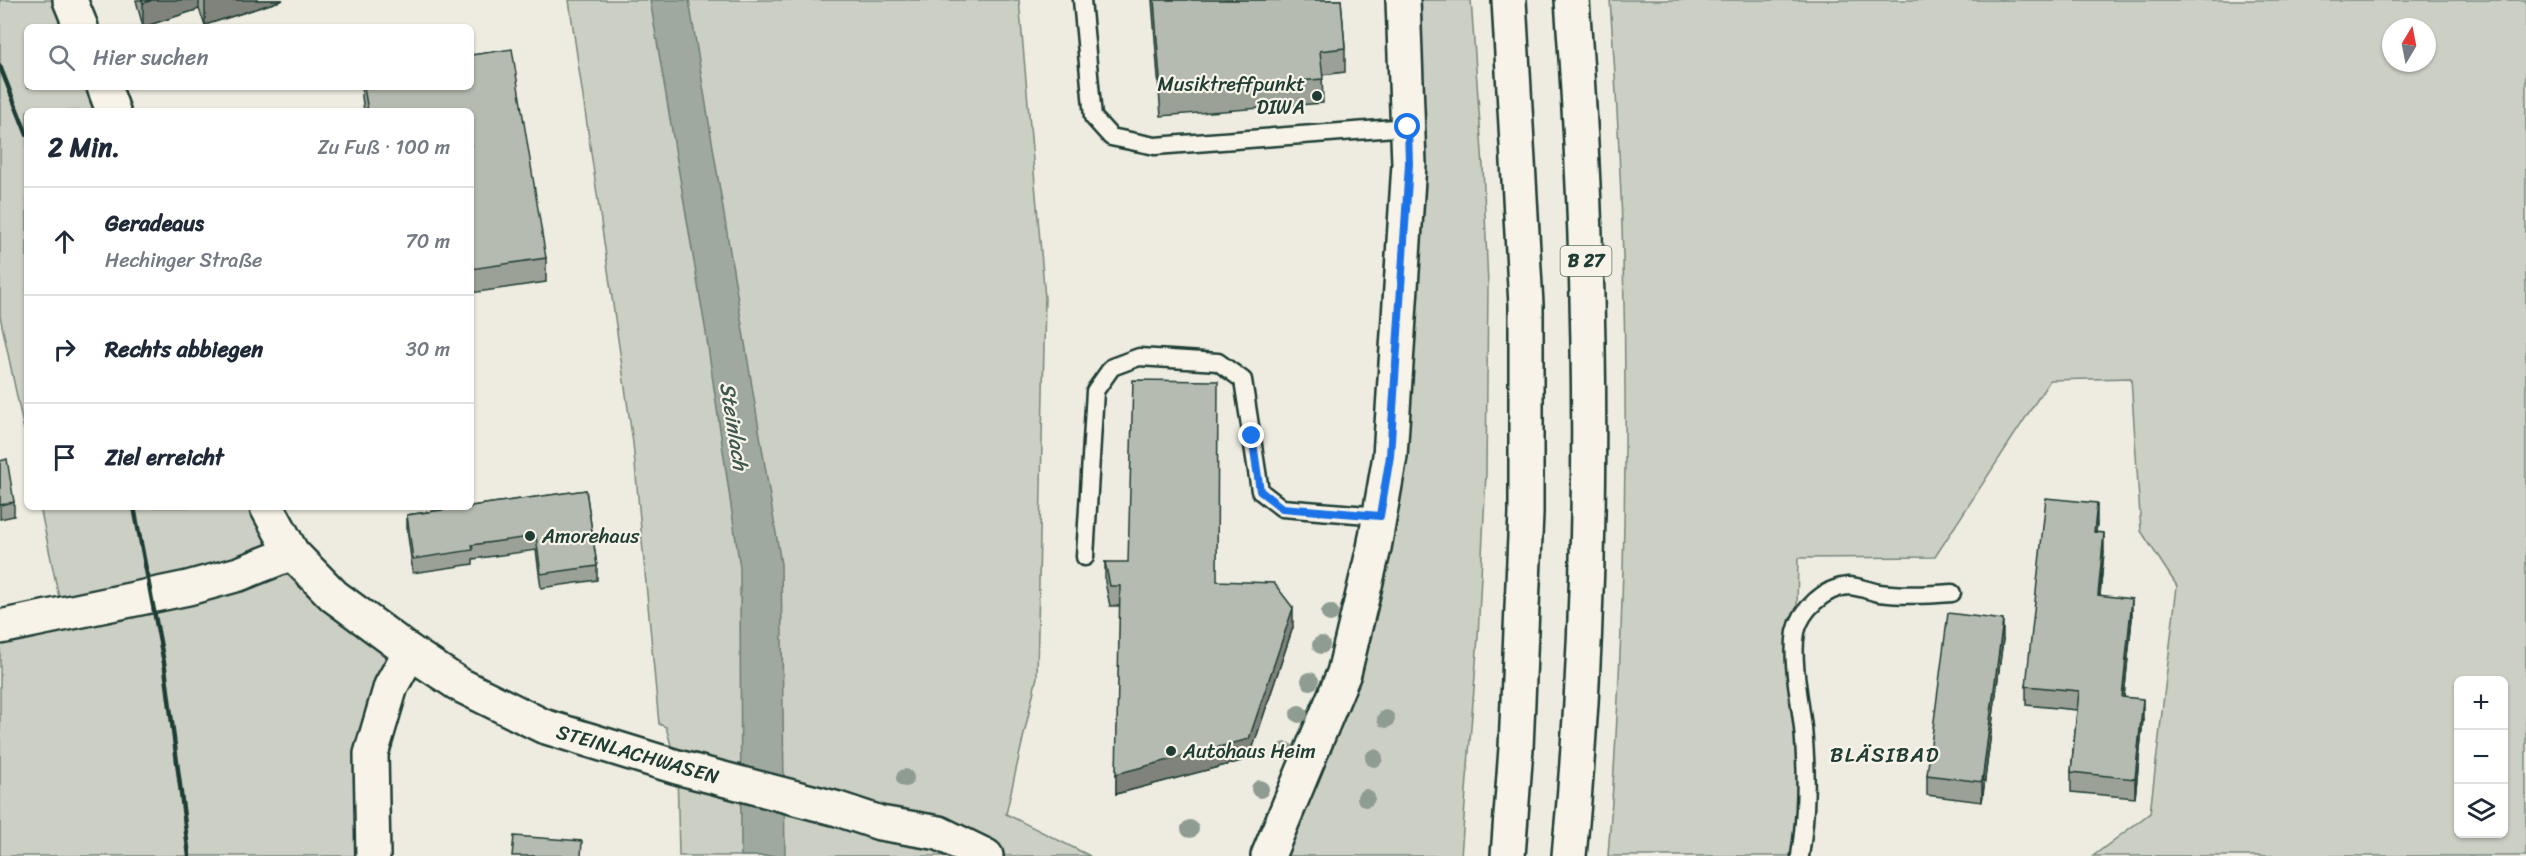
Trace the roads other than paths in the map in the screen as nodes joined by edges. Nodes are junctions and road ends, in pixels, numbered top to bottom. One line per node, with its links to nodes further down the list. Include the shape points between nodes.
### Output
1 (70, 0): 6 (main road)
2 (1082, 0): 9 (lane, via 1093,117 1111,137 1155,146)
3 (1403, 0): 9 (main road)
4 (1509, 0): 22 (main road, via 1526,305 1526,513)
5 (1572, 0): 23 (main road, B 27, via 1586,243 1587,523 1580,718)
6 (80, 24)
7 (105, 90): 8 (main road)
8 (112, 108)
9 (1408, 127): 11 (main road, via 1409,175 1391,444)
10 (269, 510): 12 (main road, STEINLACHWASEN)
11 (1380, 516): 13 (lane, via 1282,508 1260,491 1243,380 1218,362 1139,357 1112,367 1095,390); 18 (main road, via 1344,673)
12 (292, 553): 15 (main road, via 188,588); 16 (main road, STEINLACHWASEN, via 334,596)
13 (1085, 557)
14 (1952, 593): 24 (lane, via 1923,596 1848,586 1827,592 1812,602 1796,632 1807,793)
15 (0, 627)
16 (410, 652): 17 (main road, STEINLACHWASEN, via 460,685 543,726); 19 (main road, via 391,686 370,753)
17 (880, 823): 20 (main road, STEINLACHWASEN); 21 (main road, STEINLACHWASEN, via 939,833)
18 (1272, 854)
19 (373, 856)
20 (929, 856)
21 (986, 856)
22 (1508, 856)
23 (1569, 856)
24 (1800, 856)

